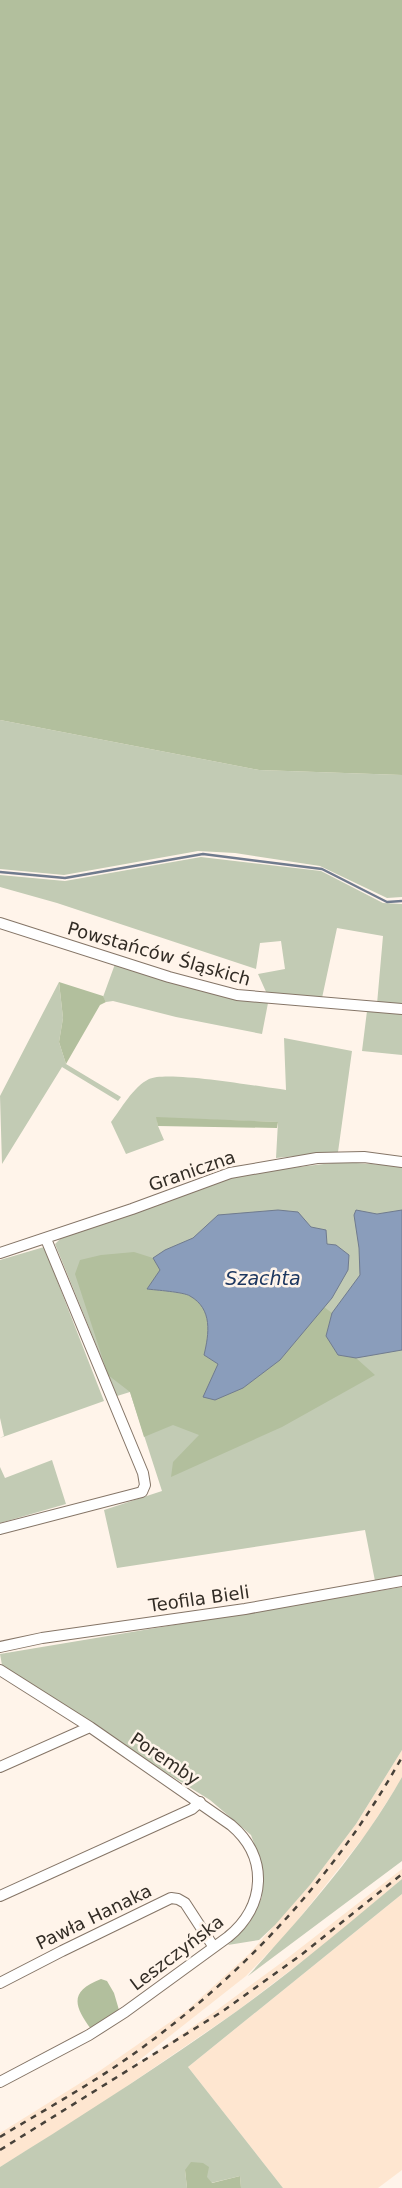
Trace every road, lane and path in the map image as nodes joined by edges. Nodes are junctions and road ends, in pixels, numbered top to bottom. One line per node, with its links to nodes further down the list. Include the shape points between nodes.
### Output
1 (0, 923): 2 (street, Powstańców Śląskich, via 169,977 237,995)
2 (402, 1009)
3 (402, 1162): 4 (street, Graniczna, via 364,1157 317,1158 230,1173)
4 (46, 1239): 5 (street, Graniczna); 6 (street, via 143,1473 145,1486 142,1492)
5 (0, 1254)
6 (0, 1529)
7 (402, 1581): 8 (street, Teofila Bieli)
8 (0, 1647)
9 (1, 1670): 10 (street, Poremby)
10 (75, 1718): 11 (street, Poremby); 12 (street)
11 (90, 1727): 12 (street); 14 (street, Poremby)
12 (74, 1735): 13 (street)
13 (0, 1767)
14 (200, 1802): 15 (street, Poremby, via 192,1809); 16 (street, Leszczyńska, via 247,1840 258,1877 255,1900 248,1914 233,1933)
15 (0, 1896)
16 (213, 1946): 17 (street, Pawła Hanaka, via 185,1903 171,1898); 18 (street, Leszczyńska, via 97,2031)
17 (0, 1983)
18 (0, 2082)

